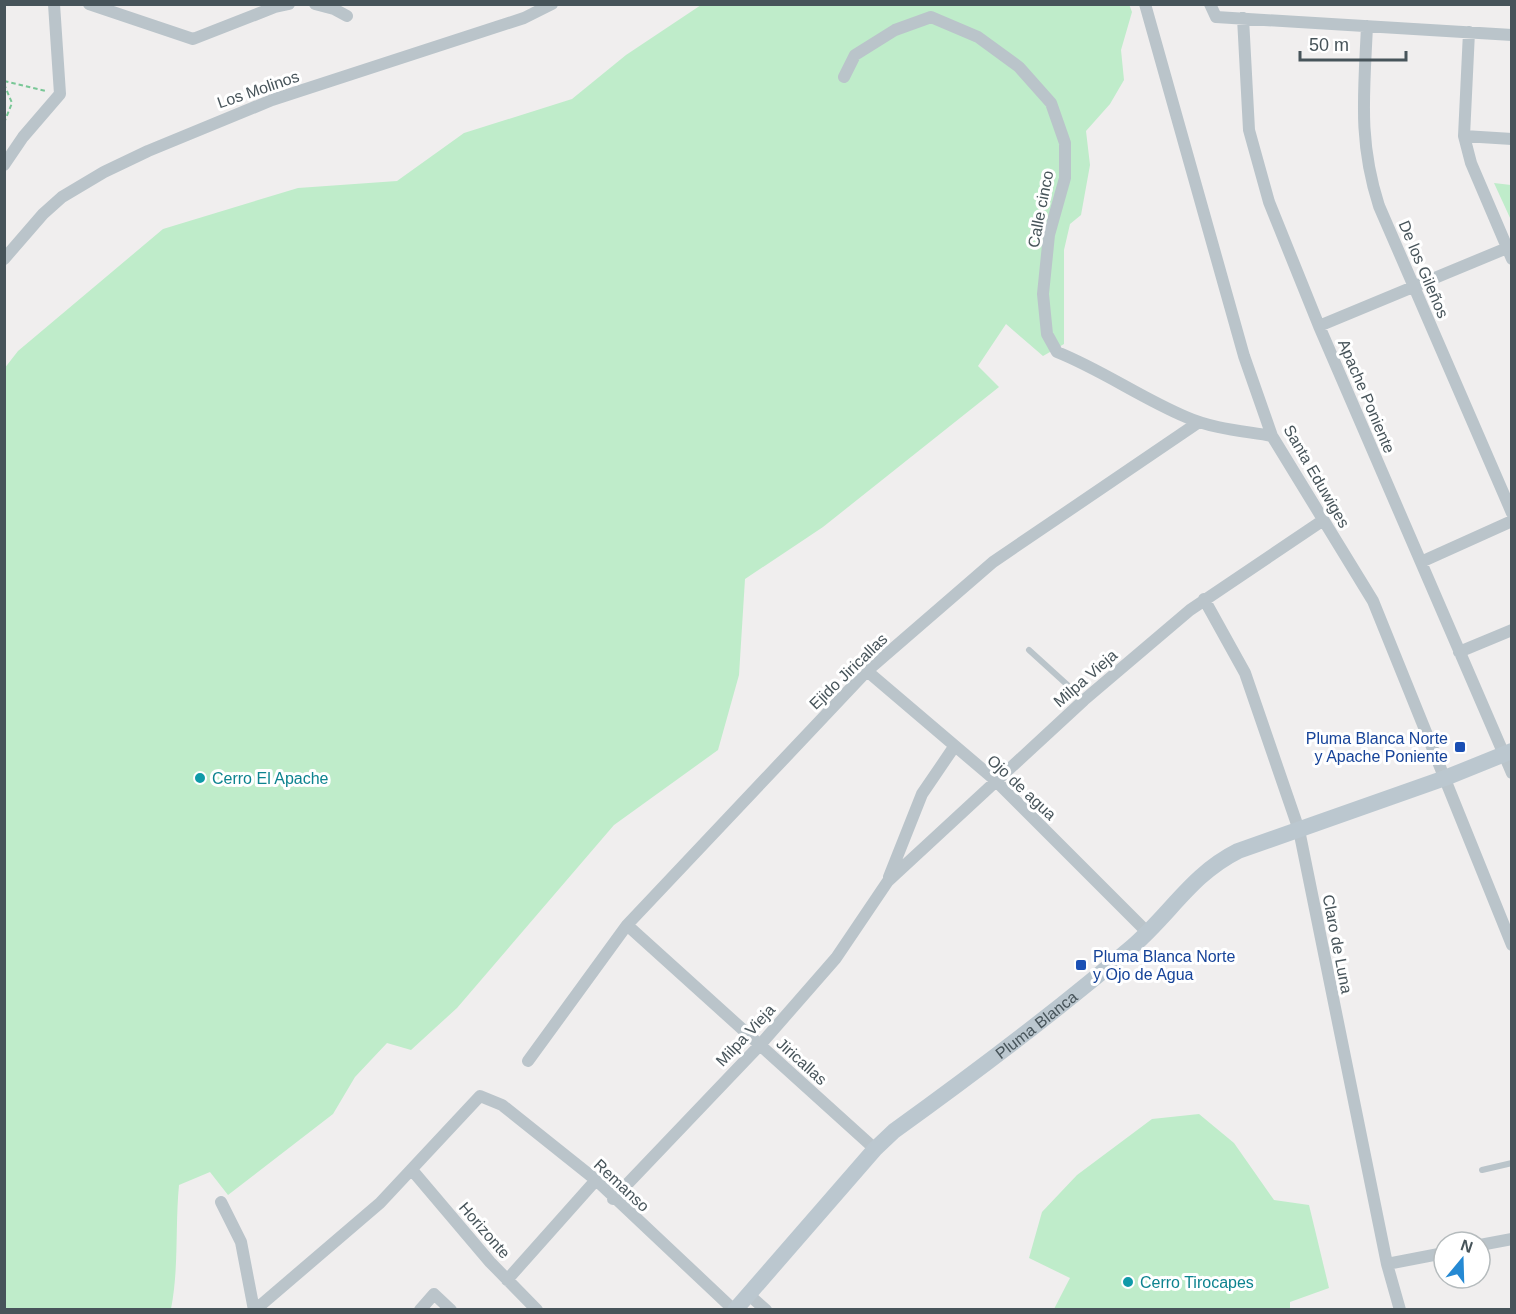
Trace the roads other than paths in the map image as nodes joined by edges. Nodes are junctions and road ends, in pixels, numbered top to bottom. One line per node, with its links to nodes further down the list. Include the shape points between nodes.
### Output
1 (54, 4): 16 (street, via 60,94)
2 (89, 4): 3 (street, via 193,39)
3 (289, 4)
4 (315, 4): 8 (street)
5 (552, 4): 18 (street, Los Molinos, via 524,18 272,100 148,151 62,198)
6 (1145, 4): 22 (street, Santa Eduwiges, via 1244,356)
7 (1210, 4): 9 (street, via 1216,17)
8 (346, 16)
9 (1243, 18): 10 (street); 20 (street, Apache Poniente, via 1249,130 1257,165)
10 (1368, 26): 11 (street); 19 (street, De los Gileños, via 1364,121 1370,177)
11 (1469, 32): 12 (street); 14 (street)
12 (1512, 35)
13 (844, 77): 21 (street, Calle cinco, via 855,55 895,30 931,17 978,37 1019,67 1052,103 1065,143 1065,178 1049,235 1043,294 1047,334 1057,352)
14 (1464, 136): 15 (street); 17 (street, via 1471,163)
15 (1512, 139)
16 (4, 165)
17 (1509, 254): 19 (street)
18 (4, 259)
19 (1413, 286): 20 (street); 23 (street, De los Gileños)
20 (1319, 326): 26 (street, Apache Poniente)
21 (1199, 422): 22 (street); 31 (street, Ejido Jiricallas, via 993,562)
22 (1272, 436): 25 (street, Santa Eduwiges)
23 (1512, 513)
24 (1512, 520): 26 (street)
25 (1322, 521): 27 (street, Milpa Vieja); 36 (street, Santa Eduwiges, via 1373,602)
26 (1421, 562): 30 (street, Apache Poniente)
27 (1204, 599): 32 (street, Milpa Vieja); 38 (street, Claro de Luna, via 1245,673)
28 (1512, 630): 30 (street)
29 (1029, 650): 32 (lane)
30 (1459, 652): 34 (street, Apache Poniente)
31 (867, 671): 33 (street, Ojo de agua); 40 (street, Ejido Jiricallas)
32 (1084, 700): 37 (street, Milpa Vieja)
33 (954, 747): 37 (street, Ojo de agua); 39 (street, Milpa Vieja, via 922,794)
34 (1507, 752): 35 (street, Apache Poniente); 36 (street, Pluma Blanca)
35 (1512, 773)
36 (1445, 778): 38 (street, Pluma Blanca); 42 (street, Santa Eduwiges)
37 (995, 780): 39 (street, Milpa Vieja); 41 (street, Ojo de agua)
38 (1299, 830): 41 (street, Pluma Blanca, via 1222,859 1195,879); 55 (street, Claro de Luna)
39 (888, 881): 43 (street, Milpa Vieja, via 837,958)
40 (627, 926): 43 (street, Jiricallas); 44 (street, Ejido Jiricallas)
41 (1148, 933): 45 (street, Pluma Blanca, via 1080,991)
42 (1512, 945)
43 (760, 1045): 45 (street, Jiricallas); 50 (street, Milpa Vieja)
44 (528, 1061)
45 (875, 1149): 57 (street, Pluma Blanca)
46 (1512, 1163): 48 (lane)
47 (412, 1170): 49 (street, Remanso, via 480,1096 502,1105); 56 (street, Horizonte); 58 (street, via 356,1225)
48 (1482, 1170)
49 (596, 1180): 50 (street, Remanso); 56 (street)
50 (613, 1199): 62 (street, Remanso)
51 (221, 1202): 58 (street, via 241,1242)
52 (1512, 1239): 53 (street)
53 (1492, 1243)
54 (1432, 1255): 55 (street)
55 (1387, 1264): 64 (street, Claro de Luna)
56 (507, 1280): 61 (street, Horizonte)
57 (748, 1294): 62 (street, Pluma Blanca); 63 (street)
58 (254, 1310)
59 (420, 1310): 60 (street, via 431,1295 437,1294)
60 (451, 1310)
61 (537, 1310)
62 (735, 1310)
63 (766, 1310)
64 (1400, 1310)

